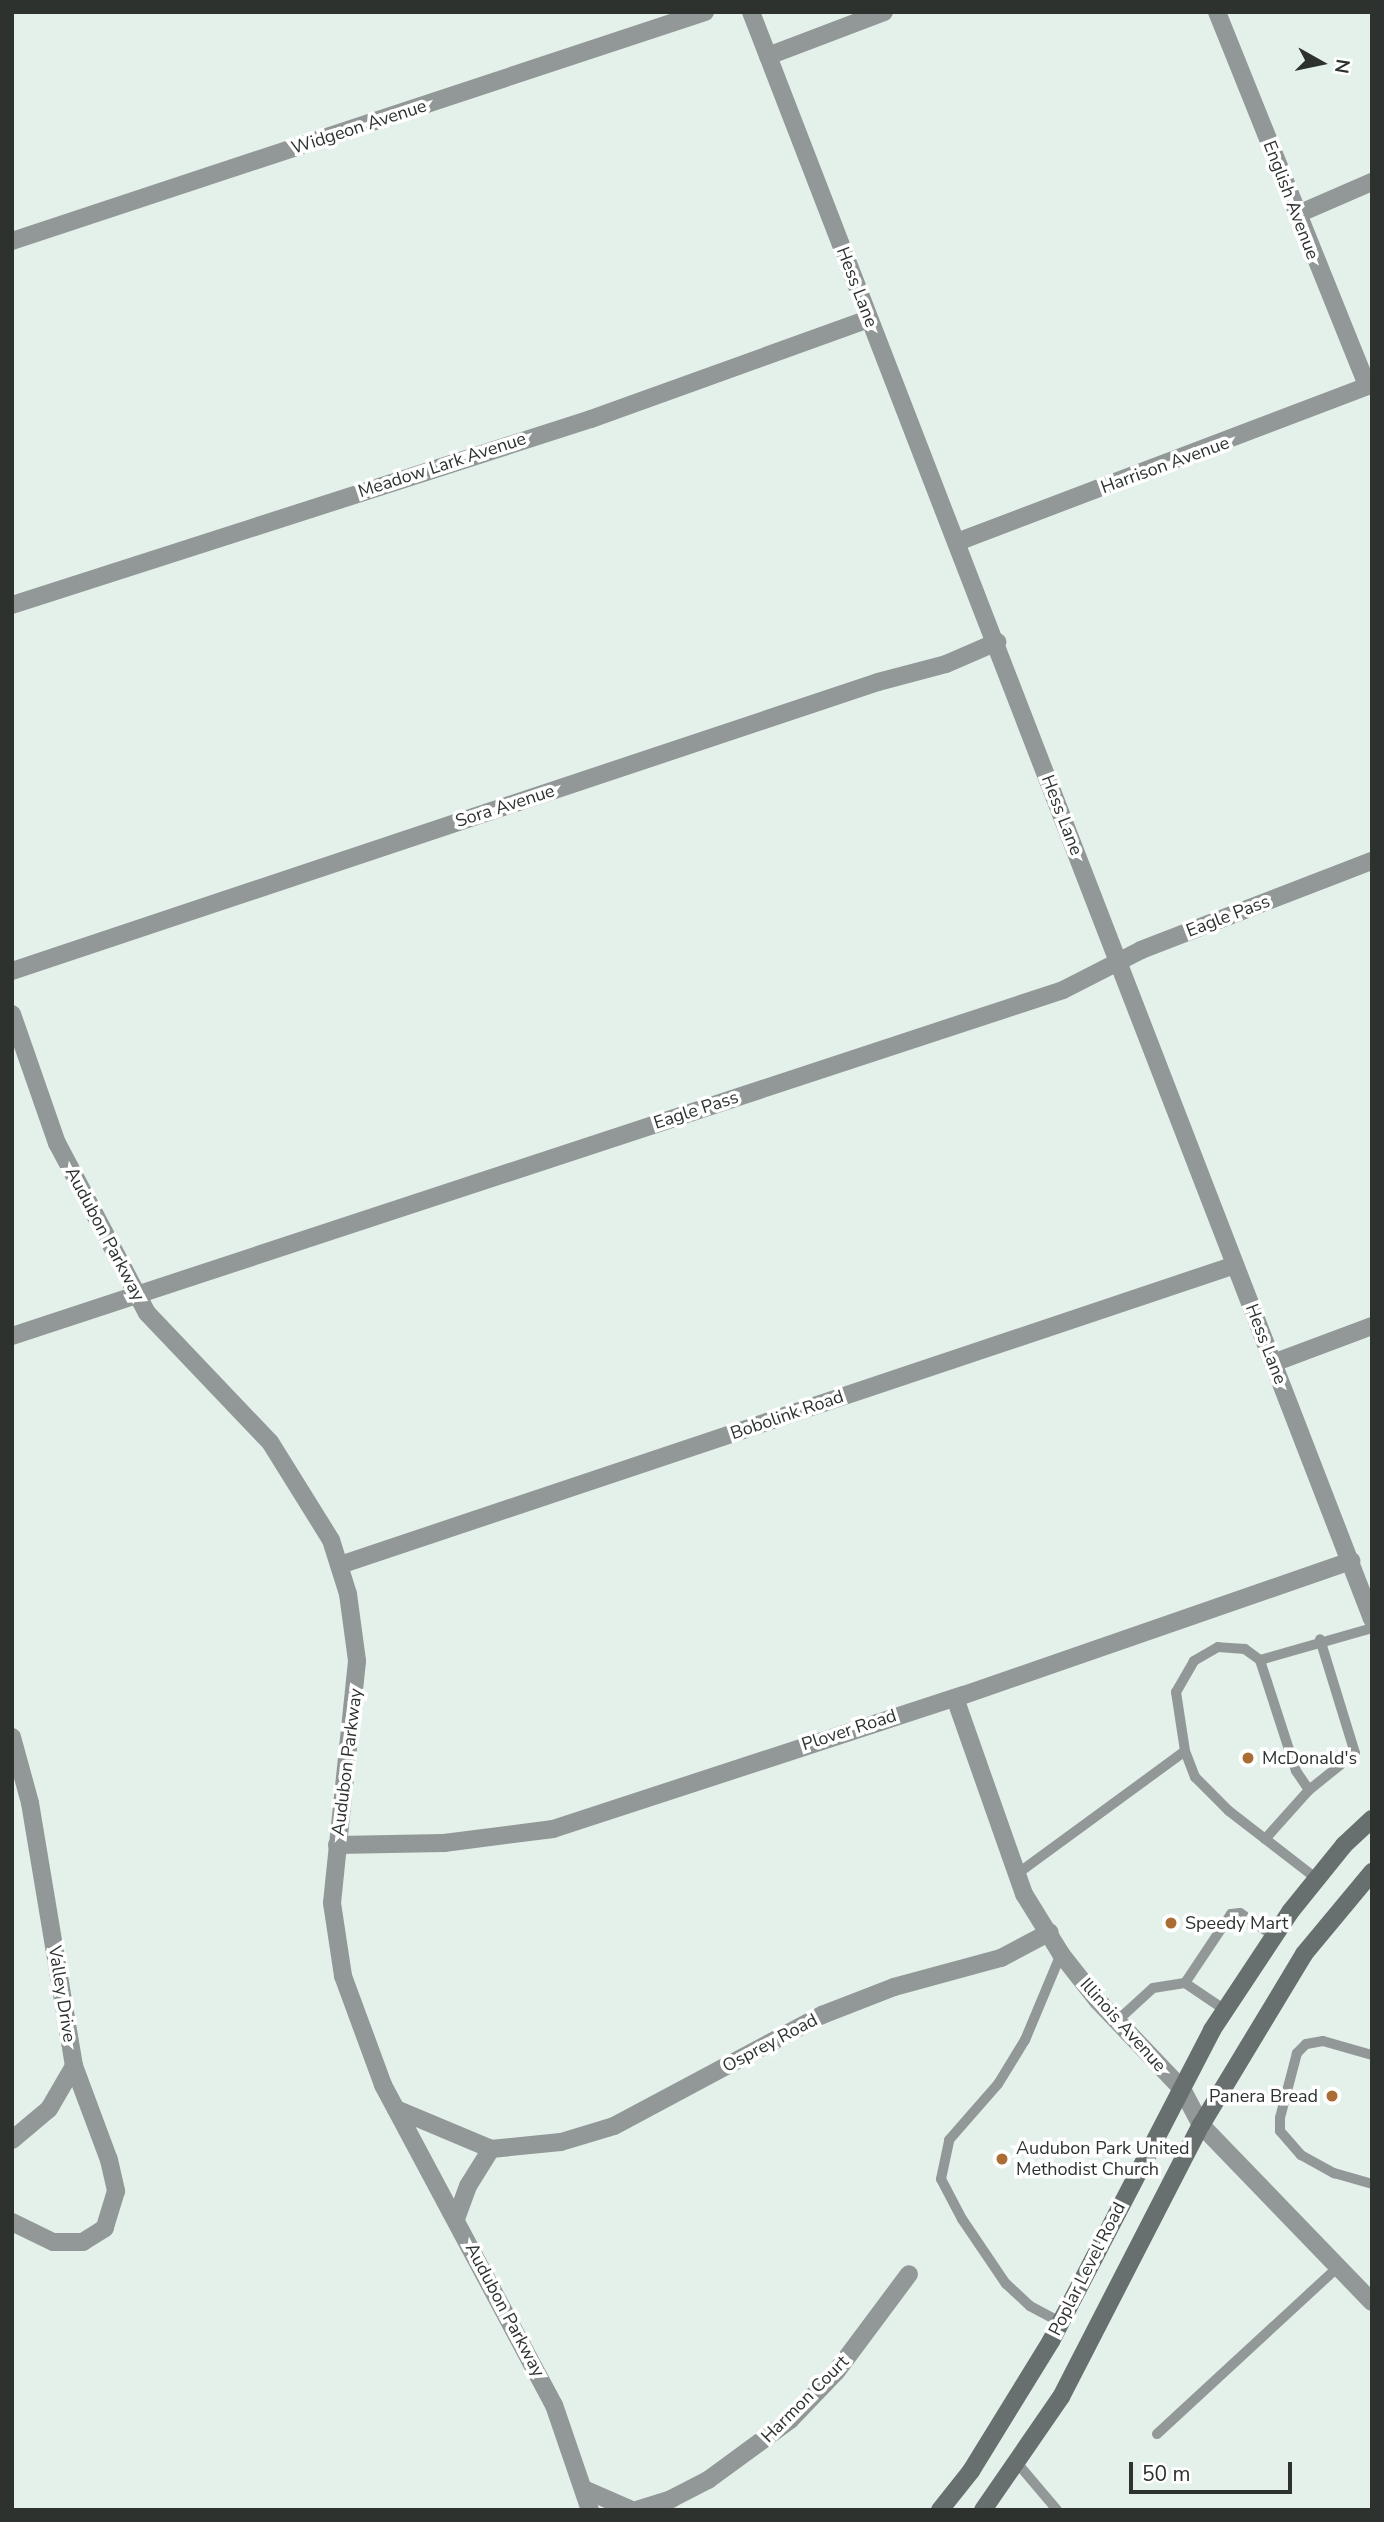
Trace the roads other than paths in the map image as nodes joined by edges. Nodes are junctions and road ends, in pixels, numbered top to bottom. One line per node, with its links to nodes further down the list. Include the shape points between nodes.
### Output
1 (705, 12): 8 (street, Widgeon Avenue)
2 (751, 12): 5 (street, Hess Lane)
3 (884, 12): 5 (street)
4 (1217, 12): 7 (street, English Avenue)
5 (768, 56): 9 (street, Hess Lane)
6 (1372, 182): 7 (street)
7 (1298, 214): 10 (street, English Avenue)
8 (12, 241)
9 (869, 319): 11 (street, Hess Lane); 12 (street, Meadow Lark Avenue, via 604,414)
10 (1369, 385): 11 (street, Harrison Avenue)
11 (957, 542): 13 (street, Hess Lane)
12 (12, 605)
13 (997, 642): 15 (street, Hess Lane); 16 (street, Sora Avenue, via 946,664 878,682)
14 (1372, 861): 15 (street, Eagle Pass)
15 (1118, 963): 18 (street, Hess Lane); 19 (street, Eagle Pass, via 1063,990)
16 (12, 971)
17 (12, 1014): 19 (street, Audubon Parkway, via 57,1143)
18 (1235, 1265): 22 (street, Hess Lane); 24 (street, Bobolink Road)
19 (136, 1294): 21 (street, Eagle Pass); 24 (street, Audubon Parkway, via 174,1345 270,1441 331,1540)
20 (1372, 1326): 22 (street)
21 (12, 1336)
22 (1273, 1363): 23 (street, Hess Lane)
23 (1351, 1561): 25 (street, Hess Lane); 29 (street, Plover Road)
24 (340, 1565): 35 (street, Audubon Parkway, via 357,1673)
25 (1372, 1619)
26 (1372, 1628): 27 (lane)
27 (1320, 1639): 28 (lane); 32 (lane, via 1355,1753)
28 (1260, 1660): 31 (lane, via 1245,1649 1218,1647 1194,1661 1176,1692); 32 (lane, via 1297,1771)
29 (955, 1698): 35 (street, Plover Road, via 553,1829 443,1843); 37 (street, Illinois Avenue)
30 (12, 1737): 46 (street, Valley Drive, via 30,1803)
31 (1185, 1751): 34 (lane, via 1195,1777); 37 (lane)
32 (1308, 1790): 34 (lane)
33 (1372, 1819): 38 (main road, Poplar Level Road)
34 (1265, 1839): 38 (lane)
35 (337, 1845): 48 (street, Audubon Parkway, via 332,1902 343,1976 364,2043)
36 (1372, 1872): 49 (main road, Poplar Level Road, via 1304,1954)
37 (1017, 1874): 39 (street, Illinois Avenue)
38 (1317, 1879): 40 (main road, Poplar Level Road)
39 (1050, 1932): 41 (street, Illinois Avenue); 51 (street, Osprey Road, via 1001,1958 894,1987 822,2015 614,2126 561,2142)
40 (1274, 1936): 42 (lane, via 1240,1913 1231,1914); 43 (main road, Poplar Level Road)
41 (1061, 1954): 44 (street, Illinois Avenue); 58 (lane, via 1025,2040 998,2084 948,2140 941,2179 1006,2284 1030,2306)
42 (1185, 1983): 43 (lane); 44 (lane, via 1153,1989)
43 (1225, 2010): 47 (main road, Poplar Level Road)
44 (1118, 2020): 47 (street, Illinois Avenue)
45 (1372, 2055): 52 (lane, via 1323,2041 1306,2043 1297,2053 1280,2118 1280,2131 1301,2155 1334,2173)
46 (74, 2066): 50 (street, via 49,2109); 54 (street, Valley Drive, via 109,2160 116,2191 112,2216 90,2239 52,2242)
47 (1182, 2089): 49 (street, Illinois Avenue); 58 (main road, Poplar Level Road)
48 (396, 2109): 51 (street, Osprey Road); 53 (street, Audubon Parkway)
49 (1201, 2125): 55 (street, Illinois Avenue); 60 (main road, Poplar Level Road, via 1061,2397)
50 (12, 2140)
51 (491, 2149): 53 (street, via 468,2186)
52 (1372, 2184)
53 (456, 2219): 61 (street, Audubon Parkway, via 532,2358)
54 (12, 2222)
55 (1339, 2266): 57 (street, Illinois Avenue); 59 (lane)
56 (909, 2274): 63 (street, Harmon Court, via 836,2372 790,2420 708,2480)
57 (1372, 2301)
58 (1060, 2322): 64 (main road, Poplar Level Road, via 978,2460)
59 (1157, 2434)
60 (1018, 2464): 65 (main road, Poplar Level Road); 66 (lane)
61 (586, 2490): 62 (street, Audubon Parkway); 63 (street, Harmon Court)
62 (590, 2510)
63 (634, 2510)
64 (940, 2510)
65 (983, 2510)
66 (1057, 2510)

